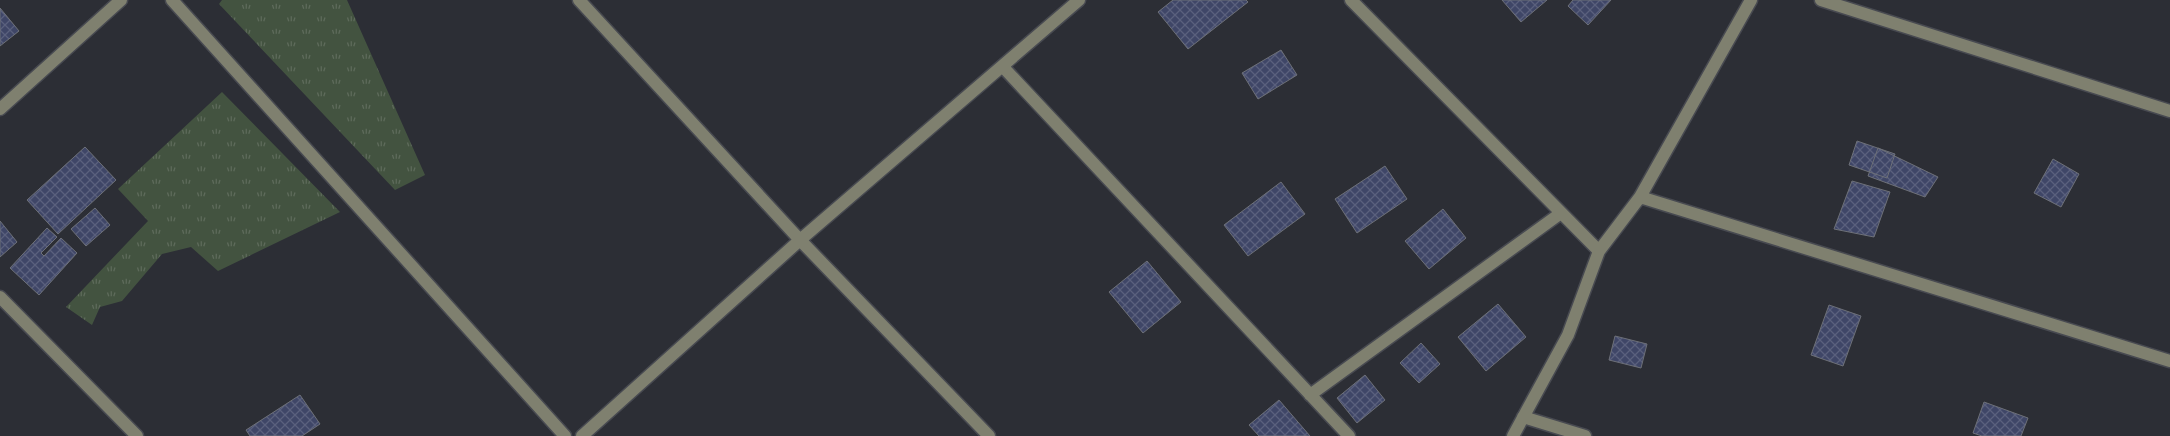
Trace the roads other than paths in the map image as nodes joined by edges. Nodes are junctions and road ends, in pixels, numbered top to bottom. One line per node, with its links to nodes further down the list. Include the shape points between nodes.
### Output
1 (121, 0): 9 (street)
2 (172, 0): 20 (street)
3 (579, 0): 13 (street)
4 (1079, 0): 8 (street)
5 (1351, 0): 12 (street)
6 (1752, 0): 11 (street)
7 (1821, 0): 10 (street)
8 (1003, 67): 13 (street); 17 (street)
9 (0, 109)
10 (2170, 111)
11 (1640, 197): 14 (street); 16 (street)
12 (1561, 213): 14 (street); 17 (street)
13 (800, 240): 21 (street); 22 (street)
14 (1599, 251): 18 (street, via 1568,335)
15 (0, 297): 19 (street)
16 (2170, 361)
17 (1310, 395): 23 (street)
18 (1523, 417): 24 (street); 25 (street)
19 (136, 436)
20 (565, 436)
21 (582, 436)
22 (989, 436)
23 (1349, 436)
24 (1513, 436)
25 (1585, 436)

